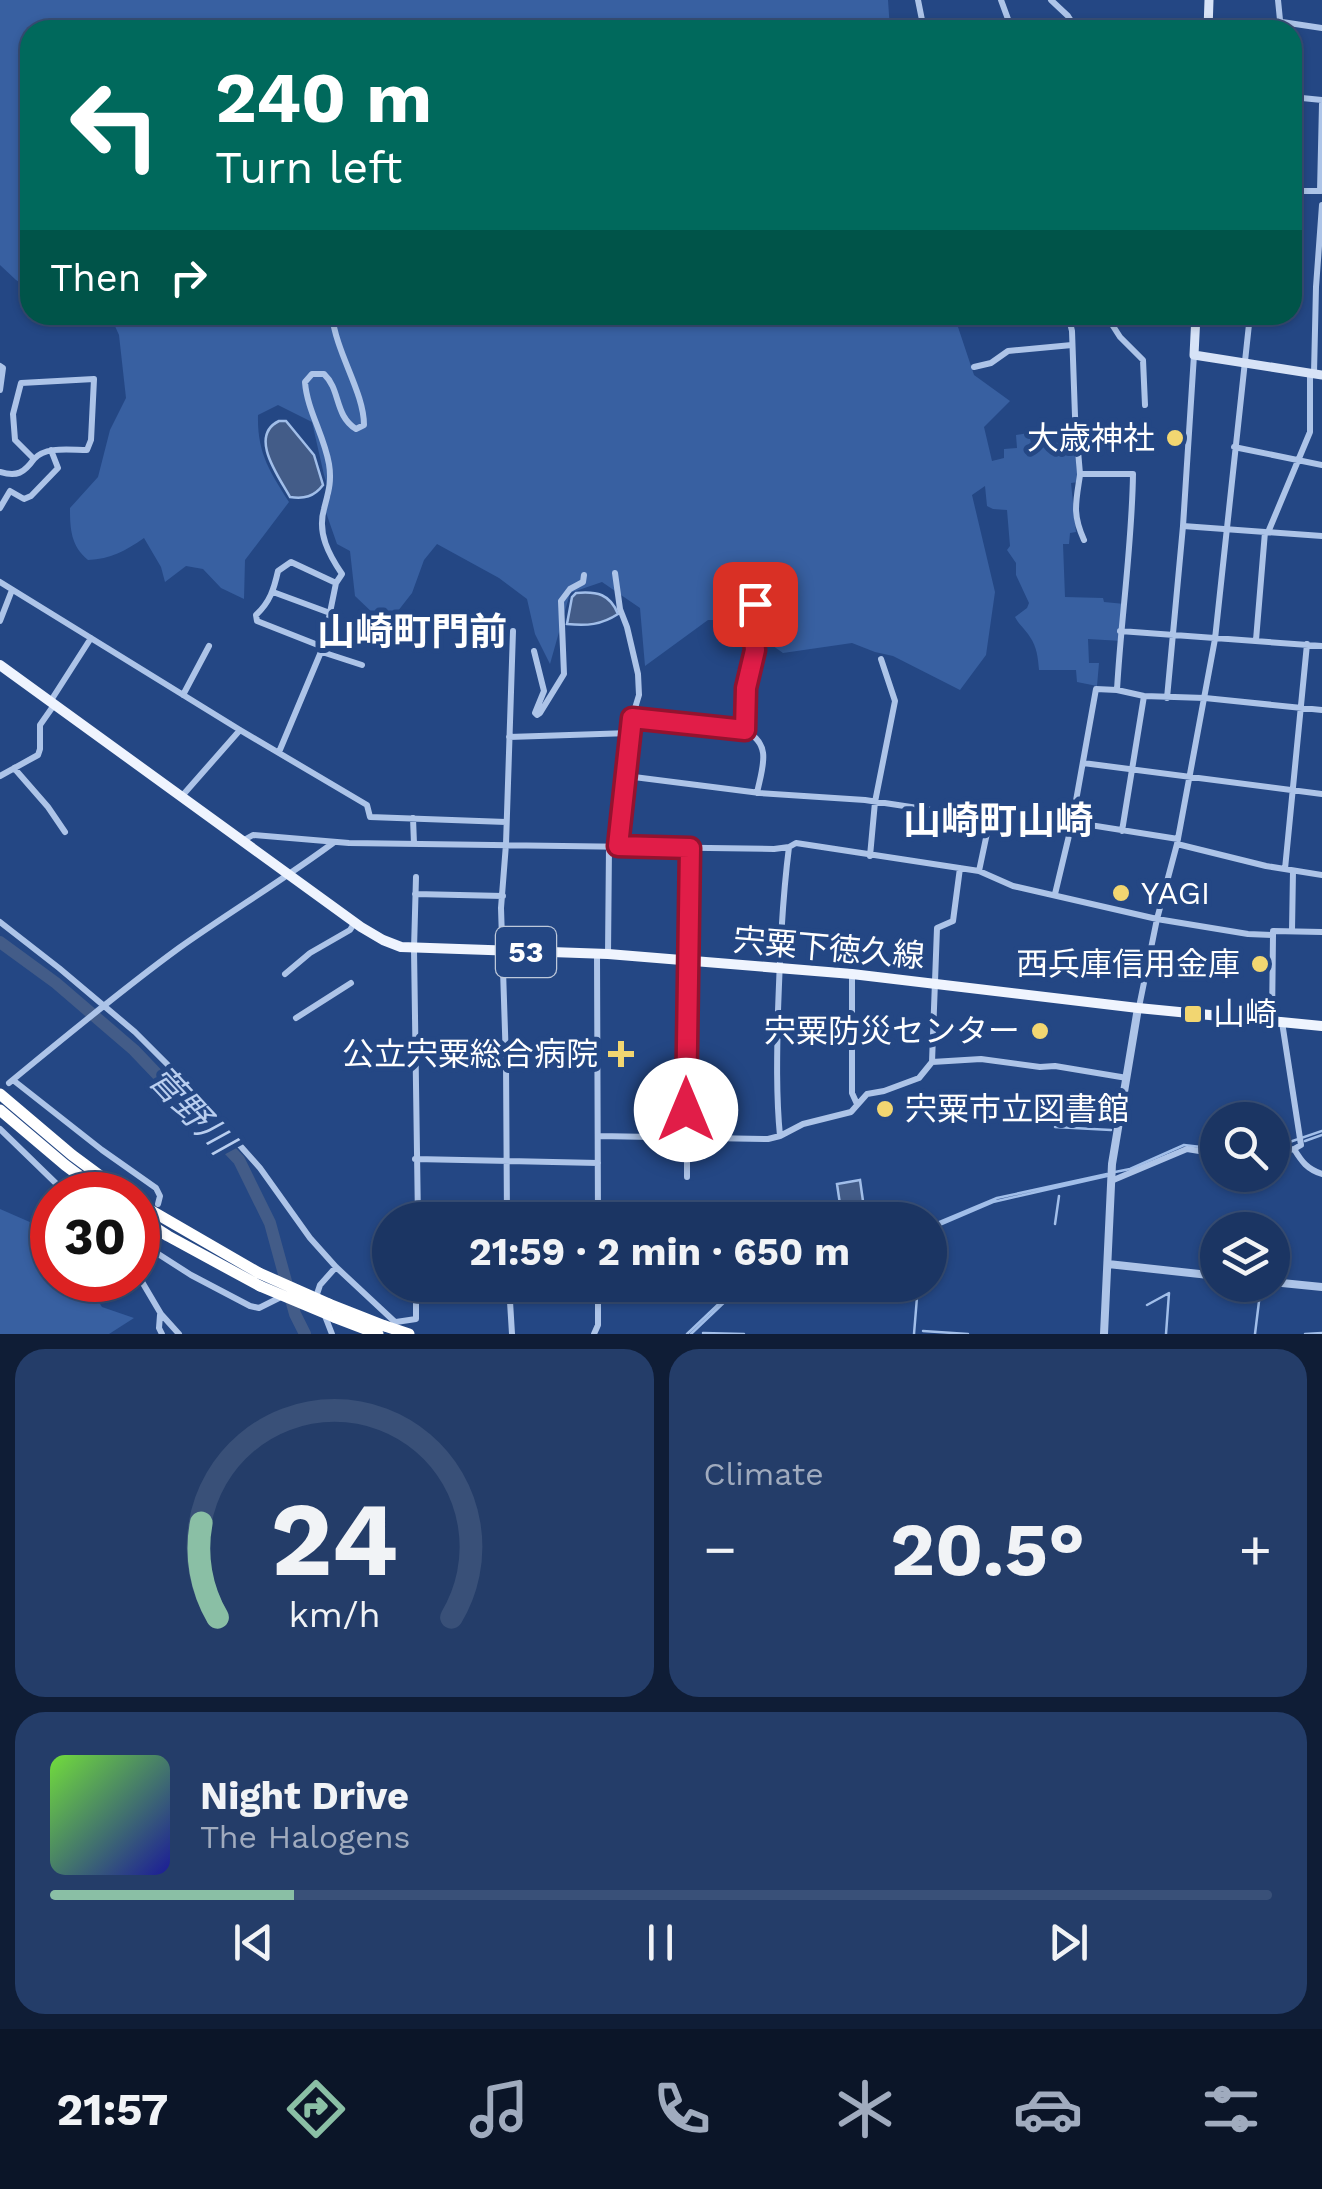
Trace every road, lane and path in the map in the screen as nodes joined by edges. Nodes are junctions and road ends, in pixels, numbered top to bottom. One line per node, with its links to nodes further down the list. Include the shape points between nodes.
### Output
1 (1051, 0): 2 (street)
2 (1070, 20)
3 (1322, 102): 4 (street)
4 (1321, 191)
5 (1322, 205): 16 (street)
6 (333, 325): 37 (street, via 364,411 364,425 356,429 346,423 324,374 305,382 330,467 322,514 326,550 342,574)
7 (1069, 325): 11 (street)
8 (1112, 325): 18 (street, via 1143,360)
9 (1196, 325): 12 (main road)
10 (1249, 325): 13 (street)
11 (1072, 345): 15 (street, via 1008,351); 25 (street)
12 (1194, 355): 13 (main road); 28 (street)
13 (1244, 364): 16 (main road); 19 (street)
14 (0, 366): 17 (street)
15 (974, 367)
16 (1315, 374): 22 (street, via 1310,432)
17 (0, 390)
18 (1145, 404)
19 (1234, 447): 22 (street); 29 (street)
20 (52, 450): 21 (street); 21 (street, via 87,450 94,380 21,383 15,440); 26 (street, via 58,468 31,496)
21 (34, 459): 24 (street, via 25,472)
22 (1299, 460): 23 (street); 30 (street)
23 (1322, 465)
24 (0, 472)
25 (1080, 474): 32 (street, via 1074,496); 43 (street, via 1133,474)
26 (3, 496): 27 (street)
27 (0, 508)
28 (1183, 526): 29 (street); 44 (street)
29 (1228, 530): 30 (street); 46 (street)
30 (1267, 531): 31 (street); 47 (street)
31 (1322, 536)
32 (1084, 540)
33 (615, 573): 64 (street, via 638,674)
34 (584, 575): 52 (street, via 561,601 564,674 540,714 544,691)
35 (0, 582): 38 (street)
36 (764, 582): 66 (street, via 754,607)
37 (336, 583): 39 (street, via 291,562 278,571); 40 (street)
38 (12, 590): 41 (street); 45 (street)
39 (273, 592): 40 (street); 51 (street, via 257,621)
40 (330, 613): 51 (street)
41 (0, 621)
42 (512, 631): 68 (street)
43 (1120, 631): 44 (street); 56 (street)
44 (1172, 636): 46 (street); 59 (street)
45 (92, 638): 57 (street); 61 (street)
46 (1214, 638): 47 (street); 60 (street)
47 (1256, 640): 48 (street)
48 (1307, 644): 50 (street); 62 (street)
49 (209, 646): 57 (street)
50 (1322, 646)
51 (322, 649): 55 (street); 69 (street)
52 (534, 652)
53 (882, 659): 80 (street, via 895,701)
54 (0, 665): 61 (main road, 宍粟下徳久線 / 53)
55 (362, 666)
56 (1117, 690): 58 (street); 70 (street, via 1096,689)
57 (183, 695): 65 (street)
58 (1144, 696): 59 (street); 72 (street)
59 (1167, 698): 60 (street)
60 (1205, 698): 62 (street); 75 (street)
61 (52, 704): 71 (street, via 40,725 38,754); 79 (main road, 宍粟下徳久線 / 53)
62 (1301, 708): 63 (street); 76 (street)
63 (1322, 710)
64 (632, 718): 66 (street); 67 (street)
65 (240, 730): 69 (street); 79 (street)
66 (745, 730): 77 (street, via 765,753)
67 (630, 733): 68 (street); 74 (street)
68 (509, 737): 83 (street)
69 (279, 752): 81 (street, via 367,805 370,817)
70 (1084, 764): 72 (street); 84 (street)
71 (14, 768): 73 (street); 85 (street)
72 (1132, 771): 75 (street); 86 (street)
73 (0, 776)
74 (626, 776): 77 (street); 92 (street)
75 (1189, 779): 76 (street); 89 (street)
76 (1294, 792): 78 (street); 97 (street)
77 (757, 793): 80 (street)
78 (1322, 794)
79 (182, 796): 87 (main road, 宍粟下徳久線 / 53)
80 (876, 802): 82 (street); 95 (street)
81 (413, 818): 83 (street); 90 (street)
82 (990, 819): 84 (street, via 995,810); 98 (street)
83 (506, 822): 91 (street)
84 (1072, 823): 86 (street); 103 (street)
85 (65, 832)
86 (1122, 832): 89 (street)
87 (244, 840): 88 (street, via 253,835); 99 (main road, 宍粟下徳久線 / 53)
88 (334, 842): 90 (street); 99 (street)
89 (1178, 842): 97 (street); 105 (street)
90 (414, 844): 91 (street)
91 (506, 844): 92 (street); 104 (street)
92 (614, 846): 93 (street); 113 (street)
93 (690, 848): 94 (street); 114 (street)
94 (789, 848): 95 (street); 115 (street)
95 (870, 856): 96 (street)
96 (960, 868): 98 (street); 118 (street, via 953,921 937,928)
97 (1289, 870): 100 (street); 108 (street)
98 (979, 871): 103 (street)
99 (290, 874): 107 (main road, 宍粟下徳久線 / 53); 120 (street)
100 (1322, 875)
101 (416, 877): 102 (street)
102 (415, 894): 104 (street); 111 (street)
103 (1054, 894): 105 (street)
104 (503, 896): 112 (street)
105 (1157, 919): 110 (street); 121 (street)
106 (0, 922): 120 (street)
107 (355, 922): 111 (main road, 宍粟下徳久線 / 53); 116 (street)
108 (1292, 930): 109 (street); 110 (street)
109 (1322, 932)
110 (1273, 935): 123 (street)
111 (414, 949): 112 (main road, 宍粟下徳久線 / 53); 137 (street)
112 (504, 951): 113 (main road, 宍粟下徳久線 / 53); 138 (street)
113 (602, 954): 114 (main road, 宍粟下徳久線 / 53); 131 (street)
114 (687, 960): 115 (main road, 宍粟下徳久線 / 53); 133 (street)
115 (778, 969): 117 (main road, 宍粟下徳久線 / 53); 132 (street)
116 (285, 974)
117 (852, 974): 118 (main road, 宍粟下徳久線 / 53); 128 (street)
118 (934, 982): 121 (main road, 宍粟下徳久線 / 53); 125 (street)
119 (352, 984): 122 (street)
120 (103, 1005): 127 (street); 154 (street, via 202,1102)
121 (1138, 1008): 123 (main road, 宍粟下徳久線 / 53); 126 (street)
122 (296, 1018)
123 (1277, 1022): 124 (main road, 宍粟下徳久線 / 53); 134 (street, via 1301,1146)
124 (1322, 1026)
125 (932, 1062): 126 (street, via 981,1059); 128 (street, via 919,1078)
126 (1127, 1078): 146 (street)
127 (7, 1086): 142 (highway); 143 (street)
128 (857, 1104): 132 (street, via 851,1112)
129 (0, 1110): 141 (highway)
130 (0, 1129): 140 (street)
131 (598, 1136): 133 (street); 139 (street)
132 (780, 1136): 133 (street)
133 (686, 1138): 145 (street)
134 (1294, 1149): 135 (street); 144 (street, via 1302,1163)
135 (1290, 1150)
136 (1200, 1152): 146 (street, via 1187,1150)
137 (416, 1159): 138 (street); 147 (street)
138 (508, 1160): 139 (street); 148 (street)
139 (598, 1163): 149 (street)
140 (44, 1172)
141 (75, 1172)
142 (94, 1172)
143 (133, 1172)
144 (1322, 1174)
145 (686, 1177)
146 (1111, 1182): 153 (street)
147 (417, 1202)
148 (507, 1202)
149 (598, 1202)
150 (160, 1217): 156 (highway)
151 (160, 1235): 156 (highway)
152 (160, 1249): 159 (street, via 191,1275 250,1306)
153 (1108, 1264): 155 (street); 172 (street)
154 (336, 1268): 165 (street); 168 (street, via 317,1294)
155 (1200, 1274)
156 (259, 1280): 165 (highway, bridge); 165 (highway, bridge, via 334,1317)
157 (1290, 1284): 158 (street)
158 (1322, 1287)
159 (279, 1298)
160 (153, 1302): 164 (street)
161 (416, 1302): 165 (street, via 416,1319)
162 (511, 1302): 170 (street)
163 (598, 1302): 171 (street)
164 (160, 1314): 166 (street); 167 (street)
165 (386, 1327): 169 (highway, bridge)
166 (162, 1334)
167 (179, 1334)
168 (332, 1334)
169 (406, 1334)
170 (512, 1334)
171 (594, 1334)
172 (1104, 1334)

